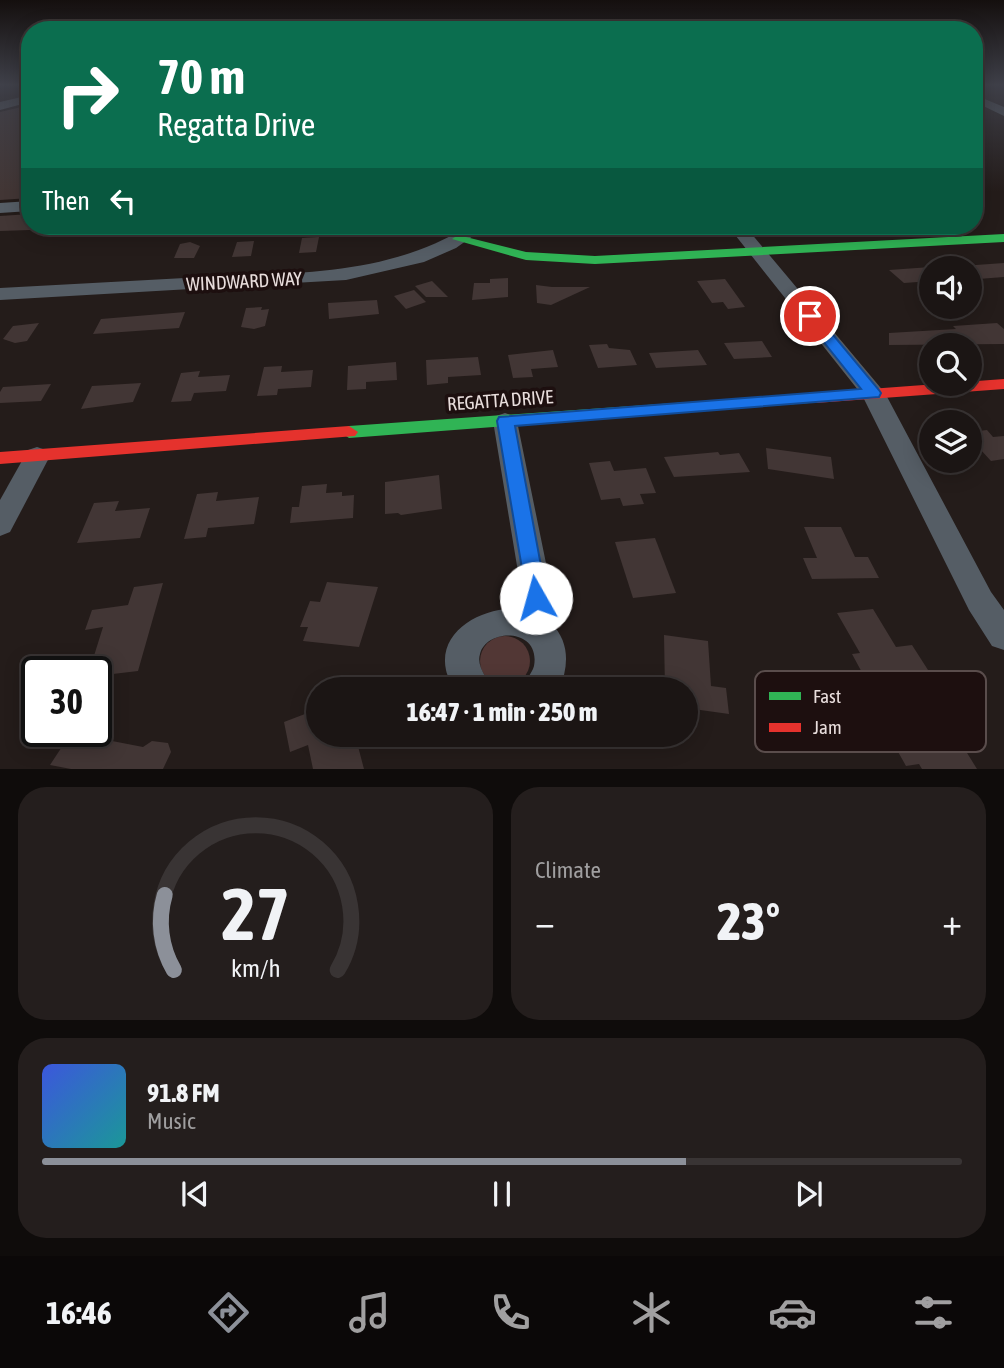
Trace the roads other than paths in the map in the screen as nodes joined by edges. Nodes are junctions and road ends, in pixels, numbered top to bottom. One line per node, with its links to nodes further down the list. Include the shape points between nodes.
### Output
1 (21, 207): 2 (street)
2 (0, 208)
3 (466, 235): 6 (street, WINDWARD WAY)
4 (744, 235): 7 (street)
5 (1004, 239): 7 (street)
6 (458, 240): 7 (street, via 508,253 565,260); 8 (street, WINDWARD WAY, via 399,263 335,275)
7 (758, 252): 10 (street)
8 (0, 294)
9 (1004, 384): 10 (street, REGATTA DRIVE)
10 (873, 393): 11 (street, REGATTA DRIVE); 16 (street, via 979,601)
11 (505, 421): 12 (street, REGATTA DRIVE); 15 (street, via 534,578 538,617)
12 (37, 456): 13 (street, REGATTA DRIVE); 14 (street)
13 (0, 458)
14 (0, 525)
15 (531, 626): 17 (street, via 515,621 487,625 464,649 463,668); 18 (street, via 542,636 551,656)
16 (1004, 636)
17 (468, 677)
18 (548, 677)

